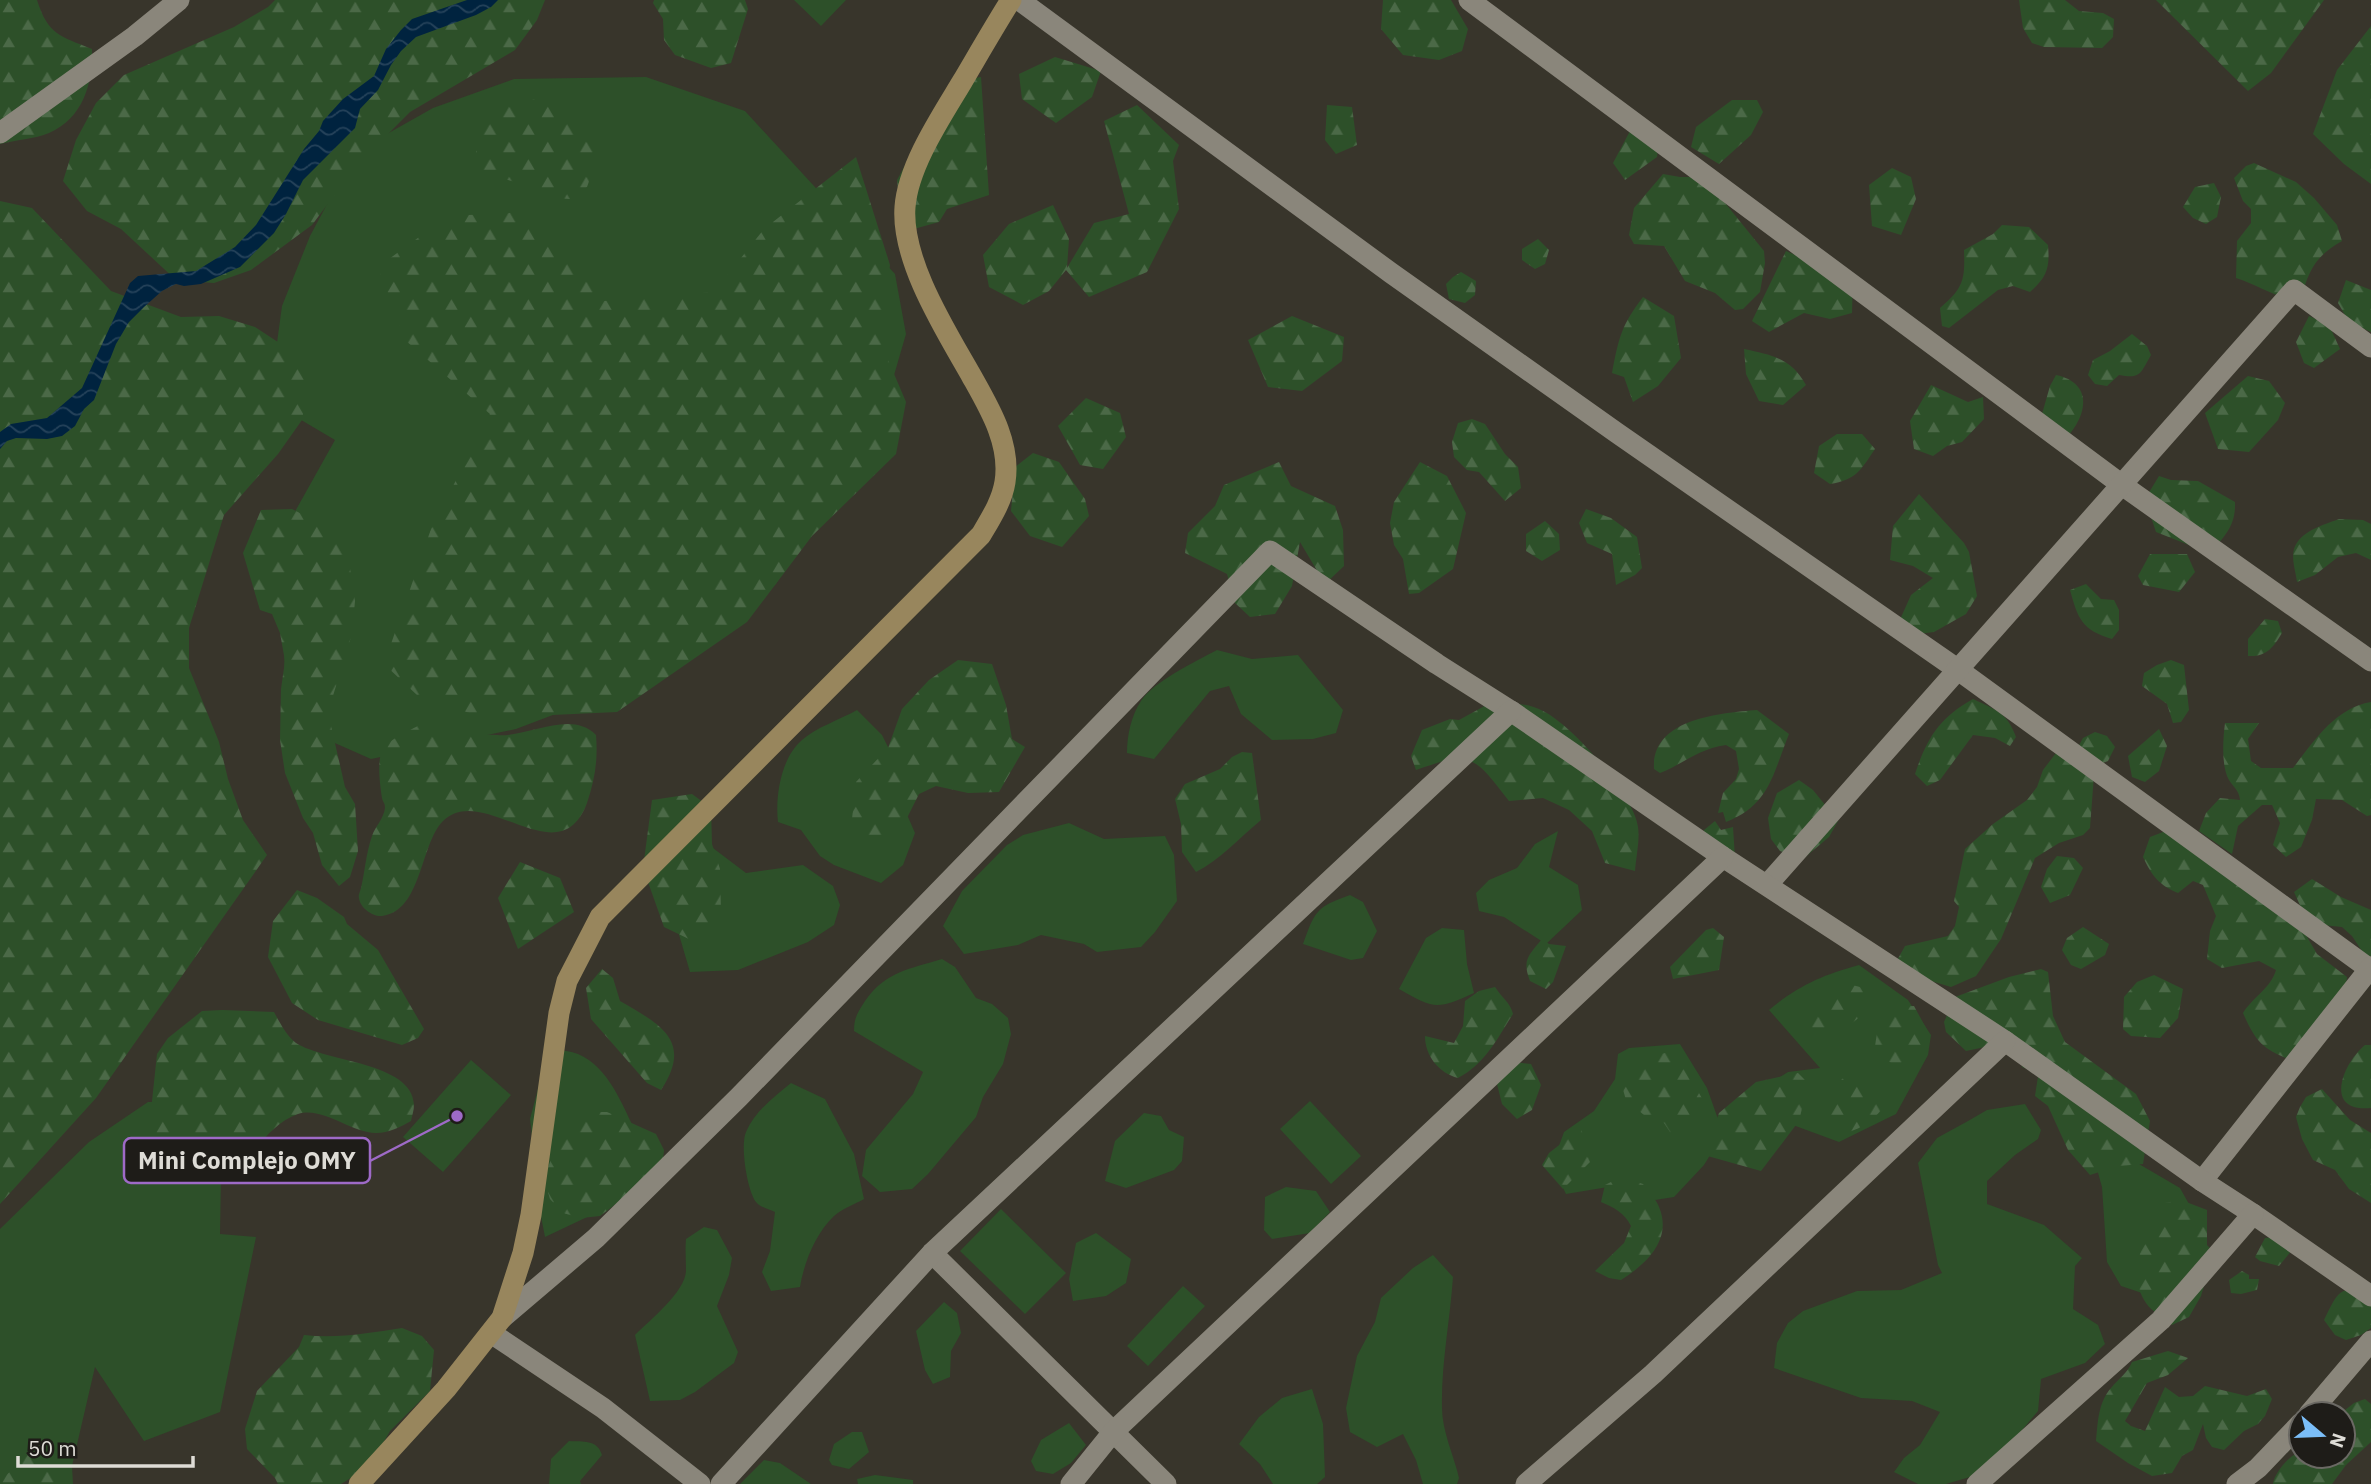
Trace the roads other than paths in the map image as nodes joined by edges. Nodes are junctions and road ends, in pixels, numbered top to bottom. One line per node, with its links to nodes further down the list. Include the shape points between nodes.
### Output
1 (179, 0): 5 (street)
2 (1011, 0): 19 (main road, via 938,122 910,183 905,206 912,262 999,430 1006,458 997,508 981,535 600,917 568,981 559,1013 531,1215)
3 (1019, 0): 9 (street, via 1493,345)
4 (1469, 0): 7 (street)
5 (0, 133)
6 (2371, 347): 7 (street, via 2294,290)
7 (2122, 485): 8 (street); 9 (street)
8 (2371, 661)
9 (1957, 669): 12 (street); 13 (street)
10 (1511, 711): 11 (street); 17 (street); 19 (street, via 1270,551 729,1107 596,1238)
11 (1723, 857): 12 (street); 22 (street)
12 (1767, 885): 14 (street)
13 (2370, 969): 15 (street)
14 (2005, 1041): 15 (street); 29 (street, via 1653,1374)
15 (2202, 1181): 16 (street)
16 (2253, 1213): 18 (street); 30 (street, via 2161,1320)
17 (932, 1253): 22 (street); 26 (street)
18 (2371, 1296)
19 (497, 1325): 24 (main road); 25 (street)
20 (2371, 1341): 21 (street)
21 (2321, 1400)
22 (1113, 1432): 27 (street); 28 (street)
23 (2287, 1438): 31 (street)
24 (359, 1484)
25 (700, 1484)
26 (721, 1484)
27 (1071, 1484)
28 (1166, 1484)
29 (1526, 1484)
30 (1977, 1484)
31 (2237, 1484)

